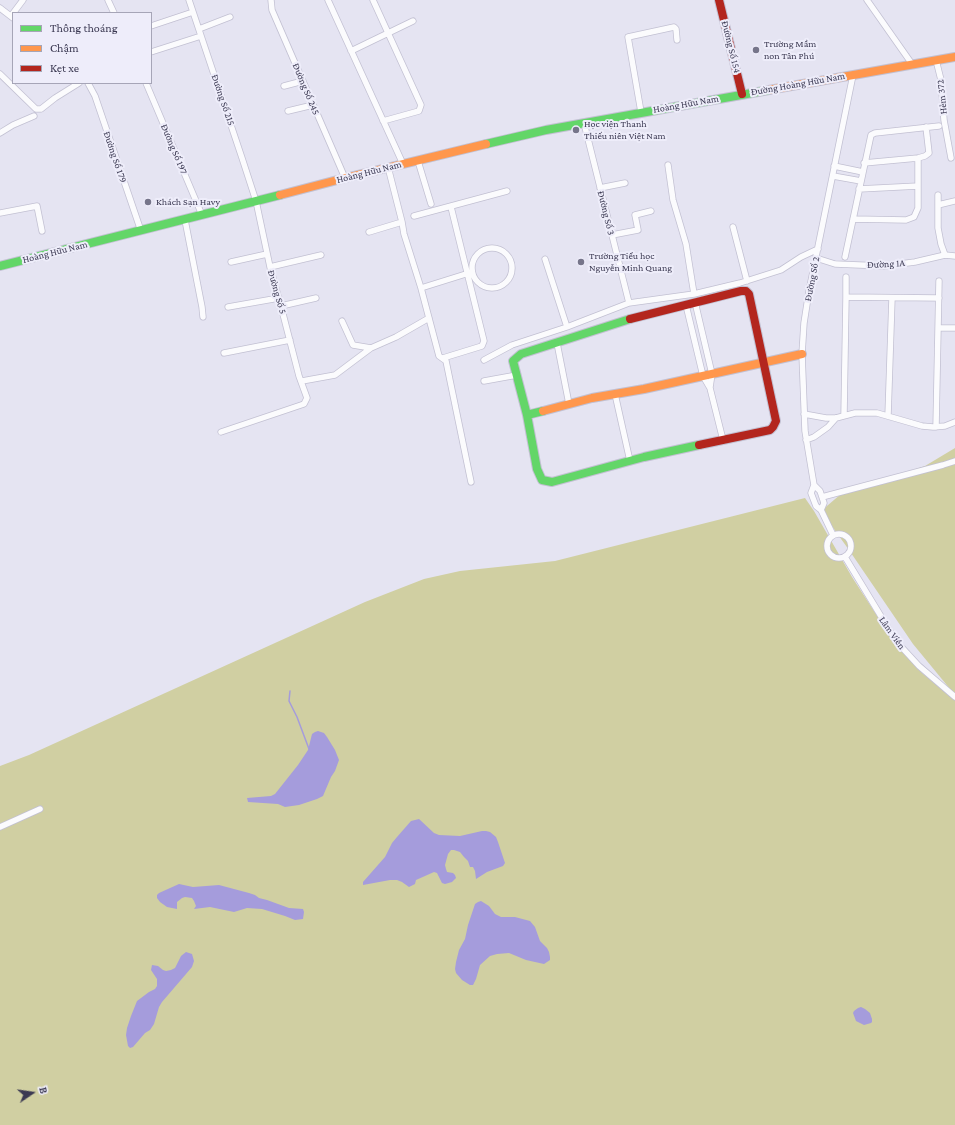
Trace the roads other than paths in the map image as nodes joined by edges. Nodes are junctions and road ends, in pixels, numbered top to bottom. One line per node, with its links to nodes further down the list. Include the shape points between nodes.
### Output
1 (23, 0): 10 (street)
2 (108, 0): 11 (street)
3 (190, 0): 12 (street, Đường Số 215)
4 (271, 0): 28 (street, Đường Số 245, via 272,10)
5 (328, 0): 21 (street)
6 (373, 0): 18 (street)
7 (719, 0): 33 (street, Đường Số 154)
8 (867, 0): 25 (street)
9 (0, 8): 13 (street)
10 (15, 12)
11 (114, 12)
12 (193, 12): 16 (street); 17 (street, Đường Số 215)
13 (12, 17)
14 (230, 17): 17 (street)
15 (413, 21): 18 (street)
16 (152, 26)
17 (199, 29): 19 (street, Đường Số 215)
18 (388, 33): 21 (street); 38 (street, via 421,106 419,111)
19 (201, 36): 22 (street); 61 (street, Đường Số 215)
20 (678, 40): 36 (street, via 674,27 628,37)
21 (351, 50): 38 (street)
22 (152, 52)
23 (955, 57): 24 (street)
24 (936, 60): 25 (street); 44 (street, Hẻm 372)
25 (912, 64): 27 (street)
26 (0, 74): 29 (street, via 36,109)
27 (853, 75): 33 (street, Đường Hoàng Hữu Nam); 49 (street, Đường Số 2)
28 (303, 81): 32 (street); 34 (street, Đường Số 245)
29 (76, 84)
30 (89, 84): 75 (street, Đường Số 179, via 95,96)
31 (146, 84): 68 (street, Đường Số 197)
32 (284, 86)
33 (742, 94): 36 (street, Hoàng Hữu Nam)
34 (313, 105): 35 (street); 53 (street, Đường Số 245)
35 (288, 111)
36 (641, 112): 39 (street, Hoàng Hữu Nam)
37 (34, 116): 42 (street)
38 (383, 121): 47 (street)
39 (584, 123): 45 (street, Hoàng Hữu Nam); 57 (street, Đường Số 3)
40 (939, 126): 41 (street)
41 (926, 127): 43 (street, via 929,153); 46 (street, via 871,134)
42 (0, 133)
43 (918, 158): 46 (street); 56 (street)
44 (951, 158)
45 (418, 160): 47 (street, Hoàng Hữu Nam); 63 (street)
46 (864, 163): 51 (street)
47 (403, 164): 50 (street, Hoàng Hữu Nam)
48 (668, 165): 98 (street, via 673,200 686,244)
49 (834, 166): 51 (street); 52 (street, Đường Số 2)
50 (388, 167): 53 (street, Hoàng Hữu Nam); 72 (street)
51 (862, 172): 54 (street)
52 (833, 176): 54 (street); 78 (street, Đường Số 2)
53 (345, 178): 61 (street, Hoàng Hữu Nam)
54 (861, 181): 58 (street)
55 (625, 183): 57 (street)
56 (918, 186): 58 (street); 70 (street, via 918,208 914,217 906,220)
57 (600, 188): 77 (street, Đường Số 3)
58 (859, 189): 70 (street)
59 (507, 191): 65 (street)
60 (938, 195): 64 (street)
61 (256, 201): 68 (street, Hoàng Hữu Nam); 79 (street, Đường Số 5)
62 (955, 201): 64 (street)
63 (431, 204)
64 (938, 205): 81 (street, via 938,228)
65 (451, 207): 69 (street); 90 (street)
66 (651, 211): 77 (street, via 635,215 638,230)
67 (0, 213): 74 (street, via 37,206)
68 (202, 215): 71 (street, Hoàng Hữu Nam)
69 (414, 216)
70 (853, 219): 83 (street)
71 (185, 220): 75 (street, Hoàng Hữu Nam); 105 (street)
72 (402, 222): 76 (street); 94 (street)
73 (733, 228): 92 (street)
74 (42, 231)
75 (141, 231): 87 (street, Hoàng Hữu Nam)
76 (369, 232)
77 (612, 235): 101 (street, Đường Số 3)
78 (818, 249): 84 (street, Đường Số 2); 92 (street, via 781,270)
79 (267, 254): 86 (street); 88 (street, Đường Số 5)
80 (321, 255): 88 (street)
81 (945, 255): 82 (street, Đường 1A); 84 (street, Đường 1A, via 884,266 835,264)
82 (955, 256)
83 (845, 257)
84 (816, 258): 115 (street, Đường Số 2, via 804,323)
85 (545, 259): 108 (street)
86 (231, 262)
87 (0, 266)
88 (270, 267): 96 (street, Đường Số 5)
89 (473, 271): 89 (street, via 477,281 491,288 505,283 512,264 504,252 489,248 476,256); 90 (street)
90 (467, 274): 94 (street); 116 (street, via 484,341 482,346)
91 (846, 277): 95 (street)
92 (747, 281): 98 (street)
93 (939, 281): 100 (street)
94 (421, 288): 106 (street)
95 (846, 297): 99 (street); 129 (street)
96 (278, 298): 103 (street, Đường Số 5); 104 (street)
97 (316, 298): 103 (street)
98 (695, 298): 101 (street); 102 (street); 118 (street, via 746,291 749,294); 119 (street)
99 (892, 298): 100 (street); 130 (street)
100 (939, 298): 109 (street)
101 (629, 304): 108 (street)
102 (686, 304): 112 (street, via 622,321); 121 (street)
103 (281, 306): 111 (street, Đường Số 5)
104 (228, 307)
105 (203, 317)
106 (429, 318): 113 (street); 116 (street, via 439,356)
107 (342, 321): 113 (street, via 353,345)
108 (567, 327): 117 (street, via 512,345)
109 (938, 328): 110 (street); 133 (street)
110 (955, 328)
111 (290, 340): 114 (street); 122 (street, Đường Số 5)
112 (557, 343): 120 (street, via 521,354 514,361); 126 (street)
113 (371, 348): 122 (street, via 335,375)
114 (224, 353)
115 (802, 354): 118 (street); 127 (street, Đường Số 2)
116 (443, 358): 139 (street, via 446,361)
117 (484, 360)
118 (763, 363): 119 (street); 135 (street, via 776,421 773,427 770,430)
119 (712, 374): 121 (street); 124 (street)
120 (517, 375): 123 (street); 128 (street)
121 (703, 376): 124 (street); 125 (street)
122 (302, 381): 134 (street, Đường Số 5, via 307,398 304,404)
123 (484, 381)
124 (710, 388): 135 (street)
125 (615, 394): 126 (street); 137 (street)
126 (569, 404): 128 (street)
127 (804, 414): 131 (street); 136 (street, Đường Số 2)
128 (527, 415): 137 (street, via 537,469 542,480 552,482)
129 (844, 415): 130 (street, via 868,412); 131 (street)
130 (888, 416): 133 (street, via 922,426)
131 (836, 418): 136 (street, via 828,427)
132 (955, 422): 133 (street)
133 (936, 427)
134 (221, 432)
135 (723, 440): 137 (street)
136 (806, 440): 140 (street, Đường Số 2)
137 (630, 461)
138 (955, 461): 141 (street)
139 (471, 482)
140 (814, 485): 141 (street); 142 (street, via 811,493 814,503)
141 (822, 498): 142 (street, via 824,503)
142 (821, 510): 143 (street)
143 (833, 535): 144 (street, via 844,534 850,540 851,548); 144 (street, via 826,544 828,552 837,558)
144 (845, 557): 145 (street, Lâm Viên, via 896,641)
145 (955, 697)
146 (40, 808): 147 (street)
147 (0, 827)

